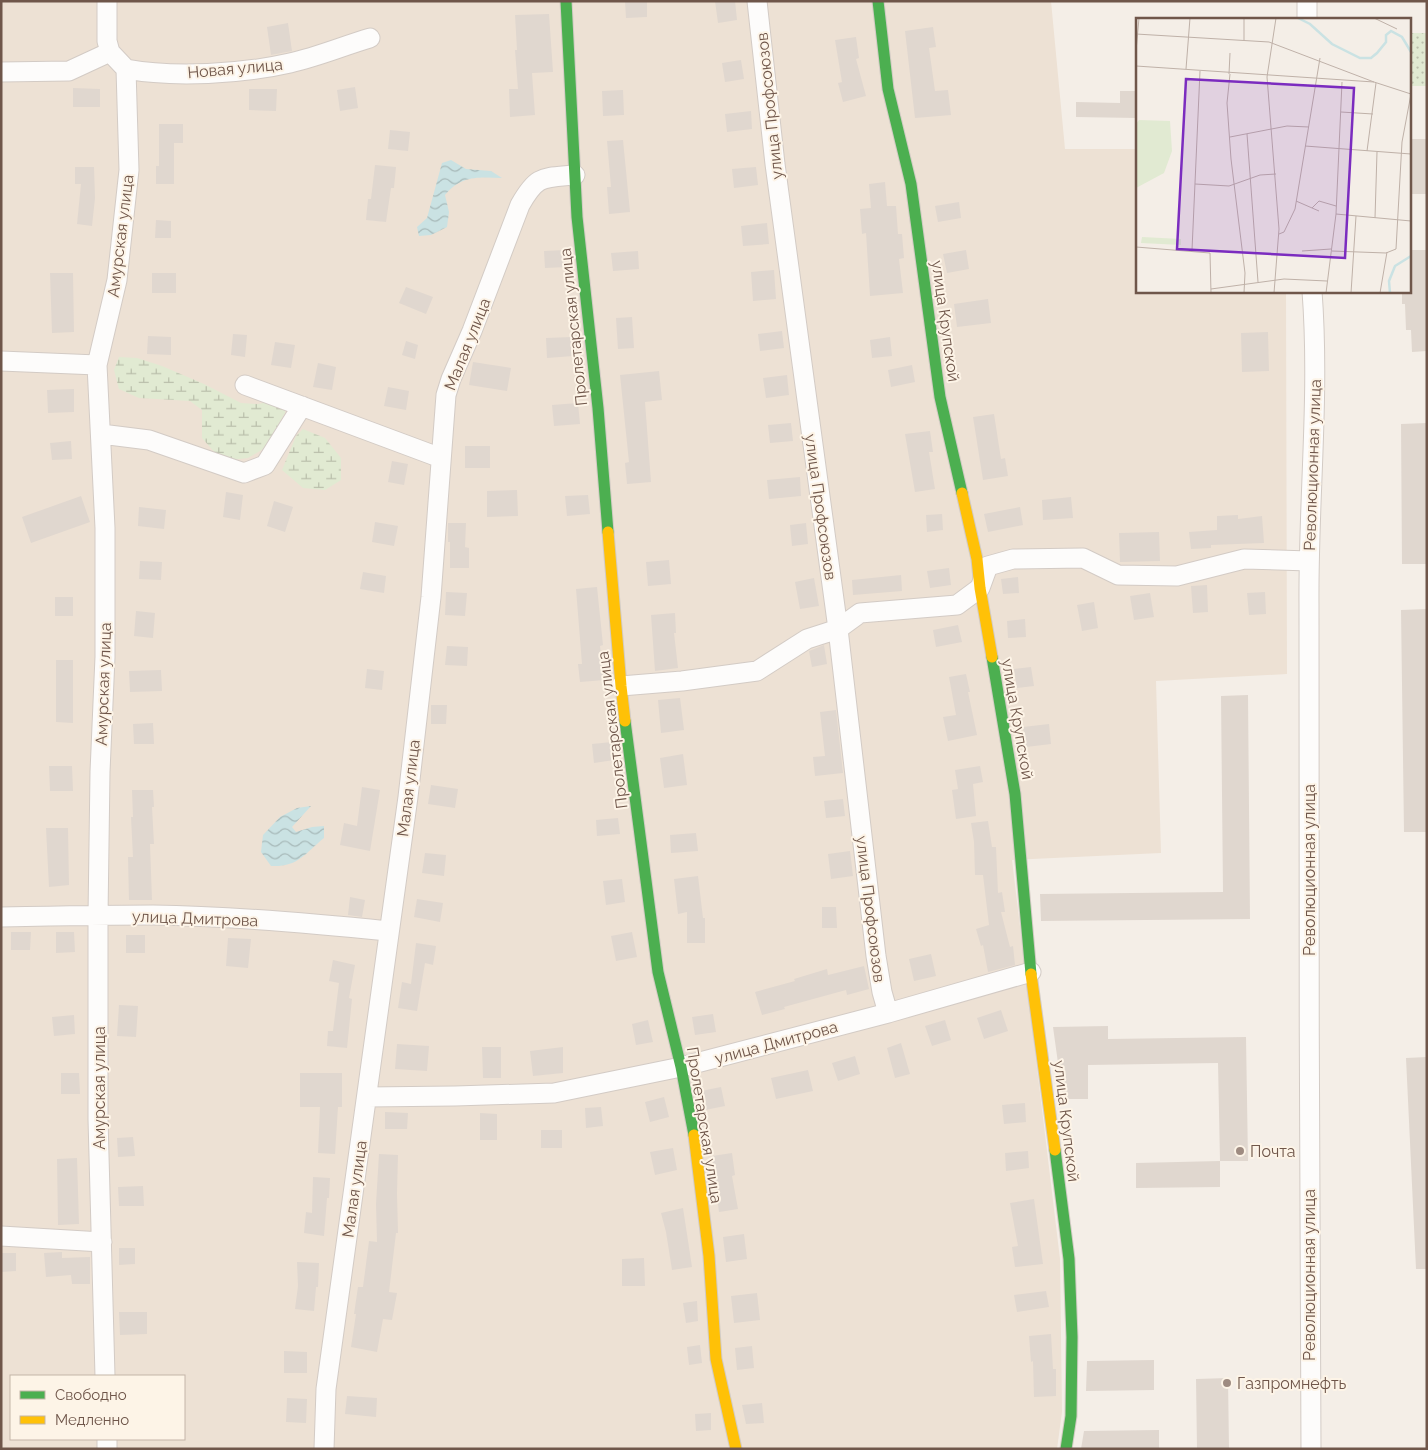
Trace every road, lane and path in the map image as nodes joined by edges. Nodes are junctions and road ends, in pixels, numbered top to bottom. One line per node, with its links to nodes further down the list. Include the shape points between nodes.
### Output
1 (107, 1): 8 (street)
2 (566, 1): 11 (street, Пролетарская улица)
3 (757, 1): 21 (street, улица Профсоюзов, via 775,164)
4 (878, 1): 20 (street, улица Крупской, via 888,89 910,184 940,397 977,559)
5 (1307, 1): 6 (street)
6 (1307, 18)
7 (370, 38): 9 (street, Новая улица, via 290,63 252,70 190,74)
8 (110, 52): 9 (street); 10 (street, via 69,71)
9 (126, 69): 14 (street, Амурская улица, via 129,170 118,280)
10 (1, 72)
11 (575, 175): 18 (street, Малая улица, via 535,182 520,205 446,395); 22 (street, Пролетарская улица)
12 (1312, 292): 19 (street, Революционная улица, via 1316,338)
13 (1, 361): 14 (street)
14 (97, 365): 17 (street, Амурская улица)
15 (245, 385): 16 (street)
16 (302, 406): 17 (street, via 265,465 244,473 149,440); 18 (street)
17 (101, 434): 23 (street, Амурская улица, via 105,657)
18 (441, 458): 25 (street, Малая улица, via 430,606 408,797)
19 (1309, 561): 20 (street, via 1244,558 1177,576 1118,575 1083,558 1013,559 988,566); 36 (street, Революционная улица)
20 (980, 588): 21 (street, via 957,605 860,613); 26 (street, улица Крупской, via 1015,794)
21 (838, 629): 22 (street, via 807,639 757,671); 27 (street, улица Профсоюзов, via 876,956)
22 (621, 686): 28 (street, Пролетарская улица, via 658,972)
23 (98, 916): 24 (street, улица Дмитрова); 25 (street, улица Дмитрова, via 225,917); 31 (street, Амурская улица)
24 (1, 917)
25 (388, 931): 29 (street, Малая улица)
26 (1032, 972): 27 (street, улица Дмитрова); 35 (street, улица Крупской, via 1069,1259 1071,1416)
27 (888, 1013): 28 (street, улица Дмитрова)
28 (682, 1067): 29 (street, улица Дмитрова, via 554,1093); 34 (street, Пролетарская улица, via 709,1256 716,1359)
29 (367, 1097): 33 (street, Малая улица, via 326,1389)
30 (1, 1236): 31 (street)
31 (102, 1242): 32 (street, Амурская улица)
32 (106, 1375)
33 (324, 1449)
34 (736, 1449)
35 (1066, 1449)
36 (1311, 1449)

